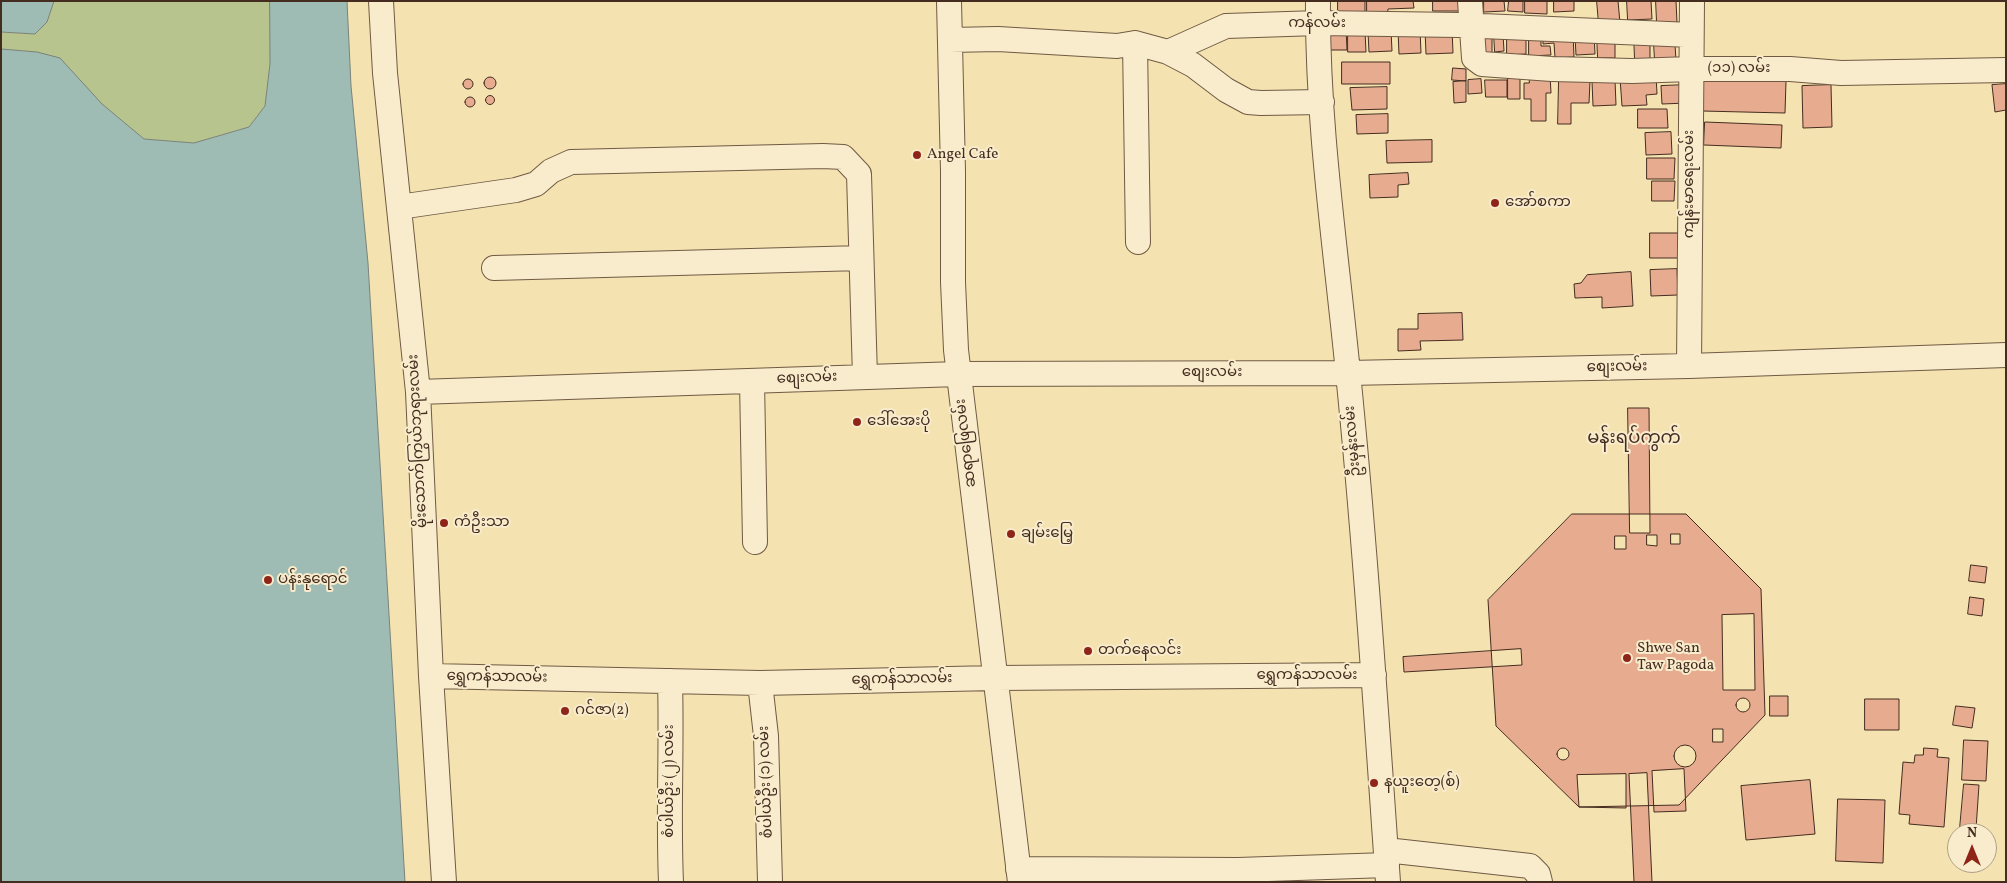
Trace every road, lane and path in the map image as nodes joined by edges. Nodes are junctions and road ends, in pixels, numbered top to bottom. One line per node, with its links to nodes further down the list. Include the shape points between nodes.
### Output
1 (381, 1): 14 (street, မိုးသောက်ကြွယ်ဘုရားလမ်း)
2 (949, 1): 8 (street, ဆရာဖြေလမ်း)
3 (1470, 1): 6 (street)
4 (1692, 1): 7 (street, ကျန်းမာရေးလမ်း)
5 (1318, 12): 6 (street, ကန်လမ်း); 10 (street, ကန်လမ်း, via 1226,26); 13 (street, ဦးမှန်းလမ်း)
6 (1471, 26): 7 (street, ကန်လမ်း); 11 (street, (၁၁) လမ်း, via 1474,58 1482,64 1632,71)
7 (1691, 35): 11 (street, ကျန်းမာရေးလမ်း)
8 (950, 40): 9 (street, via 998,39 1117,46); 21 (street, ဆရာဖြေလမ်း, via 953,282)
9 (1135, 43): 10 (street); 15 (street)
10 (1168, 52): 13 (street, via 1248,102)
11 (1691, 69): 12 (street, (၁၁) လမ်း, via 1790,69 1841,73); 19 (street, ကျန်းမာရေးလမ်း)
12 (2006, 70)
13 (1322, 102): 20 (street, ဦးမှန်းလမ်း, via 1326,173)
14 (399, 207): 16 (street, via 516,190 536,184 551,171 571,162 843,157 859,174); 24 (street, မိုးသောက်ကြွယ်ဘုရားလမ်း)
15 (1138, 242)
16 (861, 258): 17 (street); 22 (street)
17 (494, 268)
18 (2006, 355): 19 (street, စျေးလမ်း)
19 (1689, 366): 20 (street, စျေးလမ်း)
20 (1348, 373): 21 (street, စျေးလမ်း); 26 (street, ဦးမှန်းလမ်း)
21 (958, 374): 22 (street, စျေးလမ်း); 28 (street, ဆရာဖြေလမ်း)
22 (865, 377): 23 (street, စျေးလမ်း)
23 (752, 381): 24 (street, စျေးလမ်း); 25 (street)
24 (418, 392): 27 (street, မိုးသောက်ကြွယ်ဘုရားလမ်း)
25 (755, 542)
26 (1374, 675): 28 (street, ‌ရွှေကန်သာလမ်း); 31 (street, ဦးမှန်းလမ်း)
27 (431, 676): 29 (street, ‌ရွှေကန်သာလမ်း); 33 (street, မိုးသောက်ကြွယ်ဘုရားလမ်း)
28 (996, 678): 30 (street, ‌ရွှေကန်သာလမ်း); 32 (street, ဆရာဖြေလမ်း)
29 (670, 681): 30 (street, ‌ရွှေကန်သာလမ်း); 34 (street, စံပါယ်ဦး (၂) လမ်း)
30 (760, 683): 35 (street, စံပါယ်ဦး (၁) လမ်း, via 766,736)
31 (1387, 865): 32 (street); 36 (street, via 1530,866 1538,874)
32 (1019, 875)
33 (444, 882)
34 (671, 882)
35 (770, 882)
36 (1540, 882)

